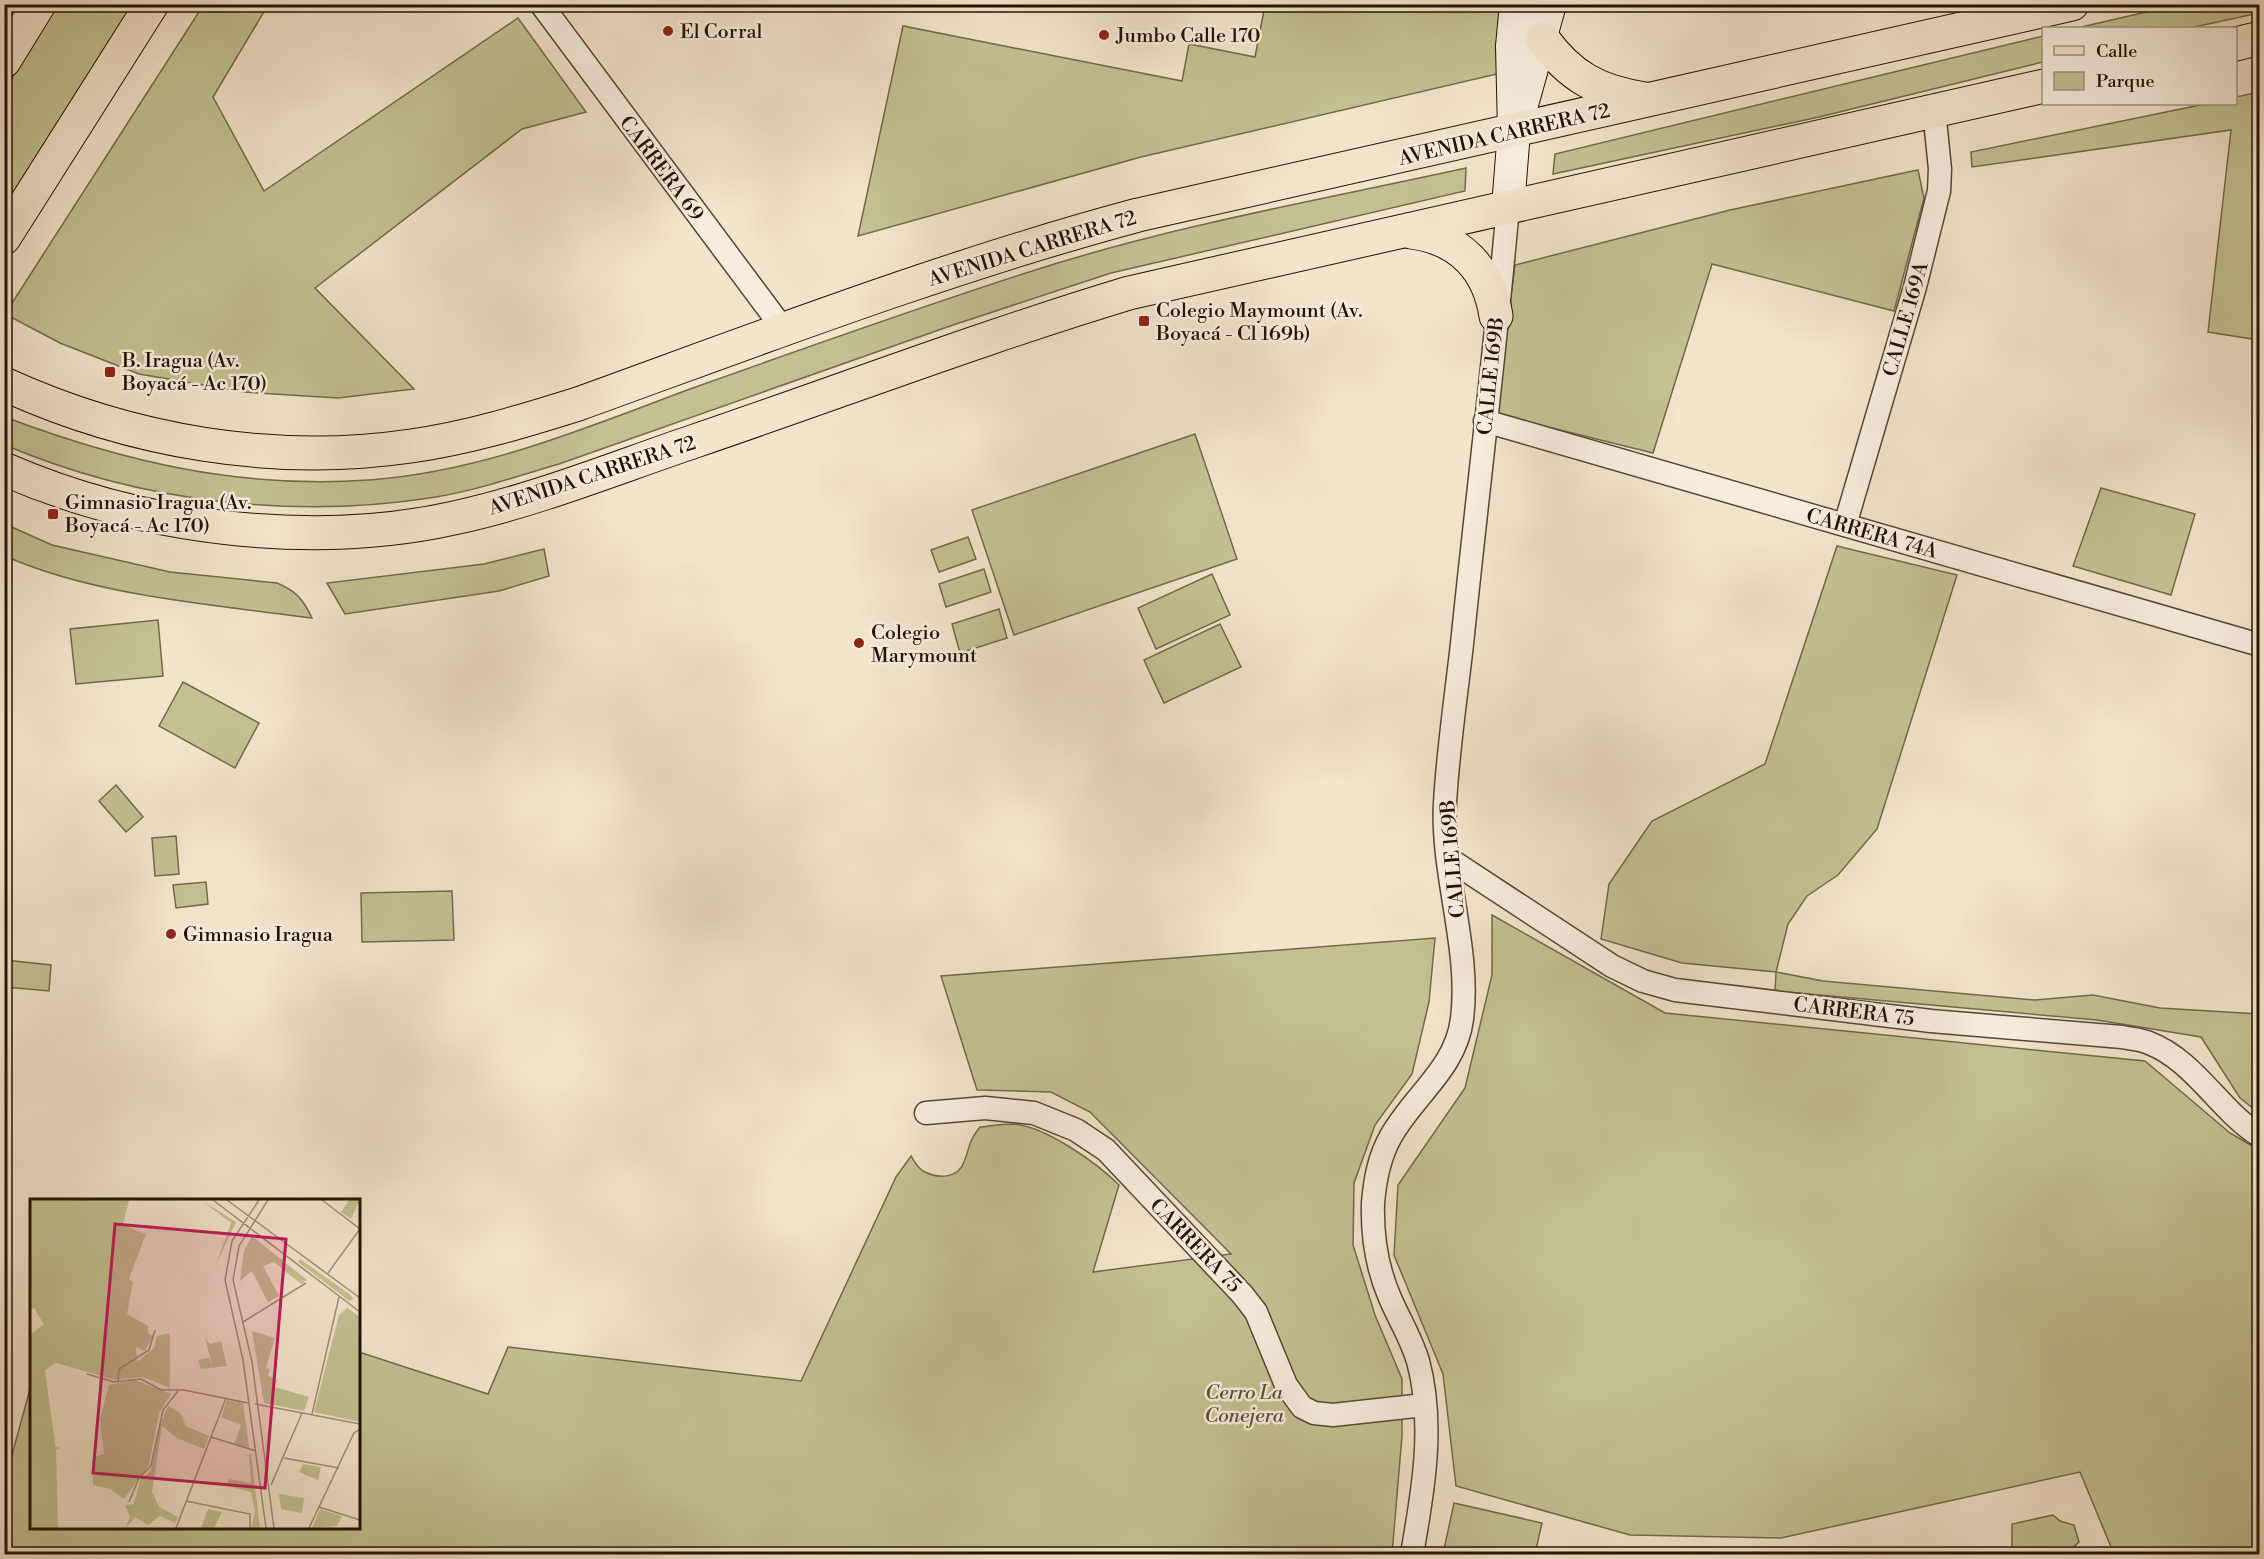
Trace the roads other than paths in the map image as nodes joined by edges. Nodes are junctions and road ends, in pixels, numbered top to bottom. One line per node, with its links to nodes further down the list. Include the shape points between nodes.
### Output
1 (39, 4): 11 (main road)
2 (152, 4): 18 (main road)
3 (541, 4): 20 (street, CARRERA 69)
4 (1516, 4): 15 (main road, CALLE 169B, via 1512,46)
5 (1550, 4): 9 (main road, CALLE 169B)
6 (2072, 4): 7 (main road, AVENIDA CARRERA 72)
7 (2015, 12): 13 (main road, AVENIDA CARRERA 72)
8 (2259, 38): 10 (main road)
9 (1543, 39): 13 (main road, via 1560,62 1583,80 1616,95); 15 (main road, CALLE 169B)
10 (2237, 44)
11 (4, 61)
12 (2042, 86): 14 (main road, AVENIDA CARRERA 72)
13 (1653, 100): 15 (main road, AVENIDA CARRERA 72)
14 (1935, 110): 16 (main road, AVENIDA CARRERA 72); 24 (street, CALLE 169A, via 1939,191)
15 (1514, 131): 16 (main road, CALLE 169B); 20 (main road, AVENIDA CARRERA 72, via 1138,214)
16 (1508, 207): 17 (main road, AVENIDA CARRERA 72); 19 (street, CALLE 169B)
17 (1407, 232): 19 (main road, via 1447,241 1465,253 1486,281); 23 (main road, AVENIDA CARRERA 72, via 1129,292 558,490 451,519 328,532 230,527 116,508)
18 (4, 238)
19 (1496, 316): 22 (street, CALLE 169B)
20 (784, 330): 21 (main road, AVENIDA CARRERA 72, via 523,421 412,446 354,452 303,455 202,444 103,421)
21 (4, 384)
22 (1485, 421): 24 (street, CARRERA 74A); 26 (street, CALLE 169B, via 1445,809)
23 (4, 469)
24 (1845, 525): 25 (street, CARRERA 74A)
25 (2259, 645)
26 (1449, 858): 28 (street, CARRERA 75, via 1612,966 1642,981 1728,998 2149,1042 2171,1055 2241,1124); 29 (street, CALLE 169B, via 1462,984 1457,1041 1447,1064 1390,1137 1376,1170 1373,1201 1376,1258 1412,1341)
27 (926, 1113): 29 (street, CARRERA 75, via 985,1108 1034,1113 1076,1130 1106,1150 1242,1294 1260,1321 1286,1385 1302,1407 1332,1415)
28 (2259, 1136)
29 (1424, 1406): 30 (street, CALLE 169B, via 1425,1485)
30 (1412, 1554)

